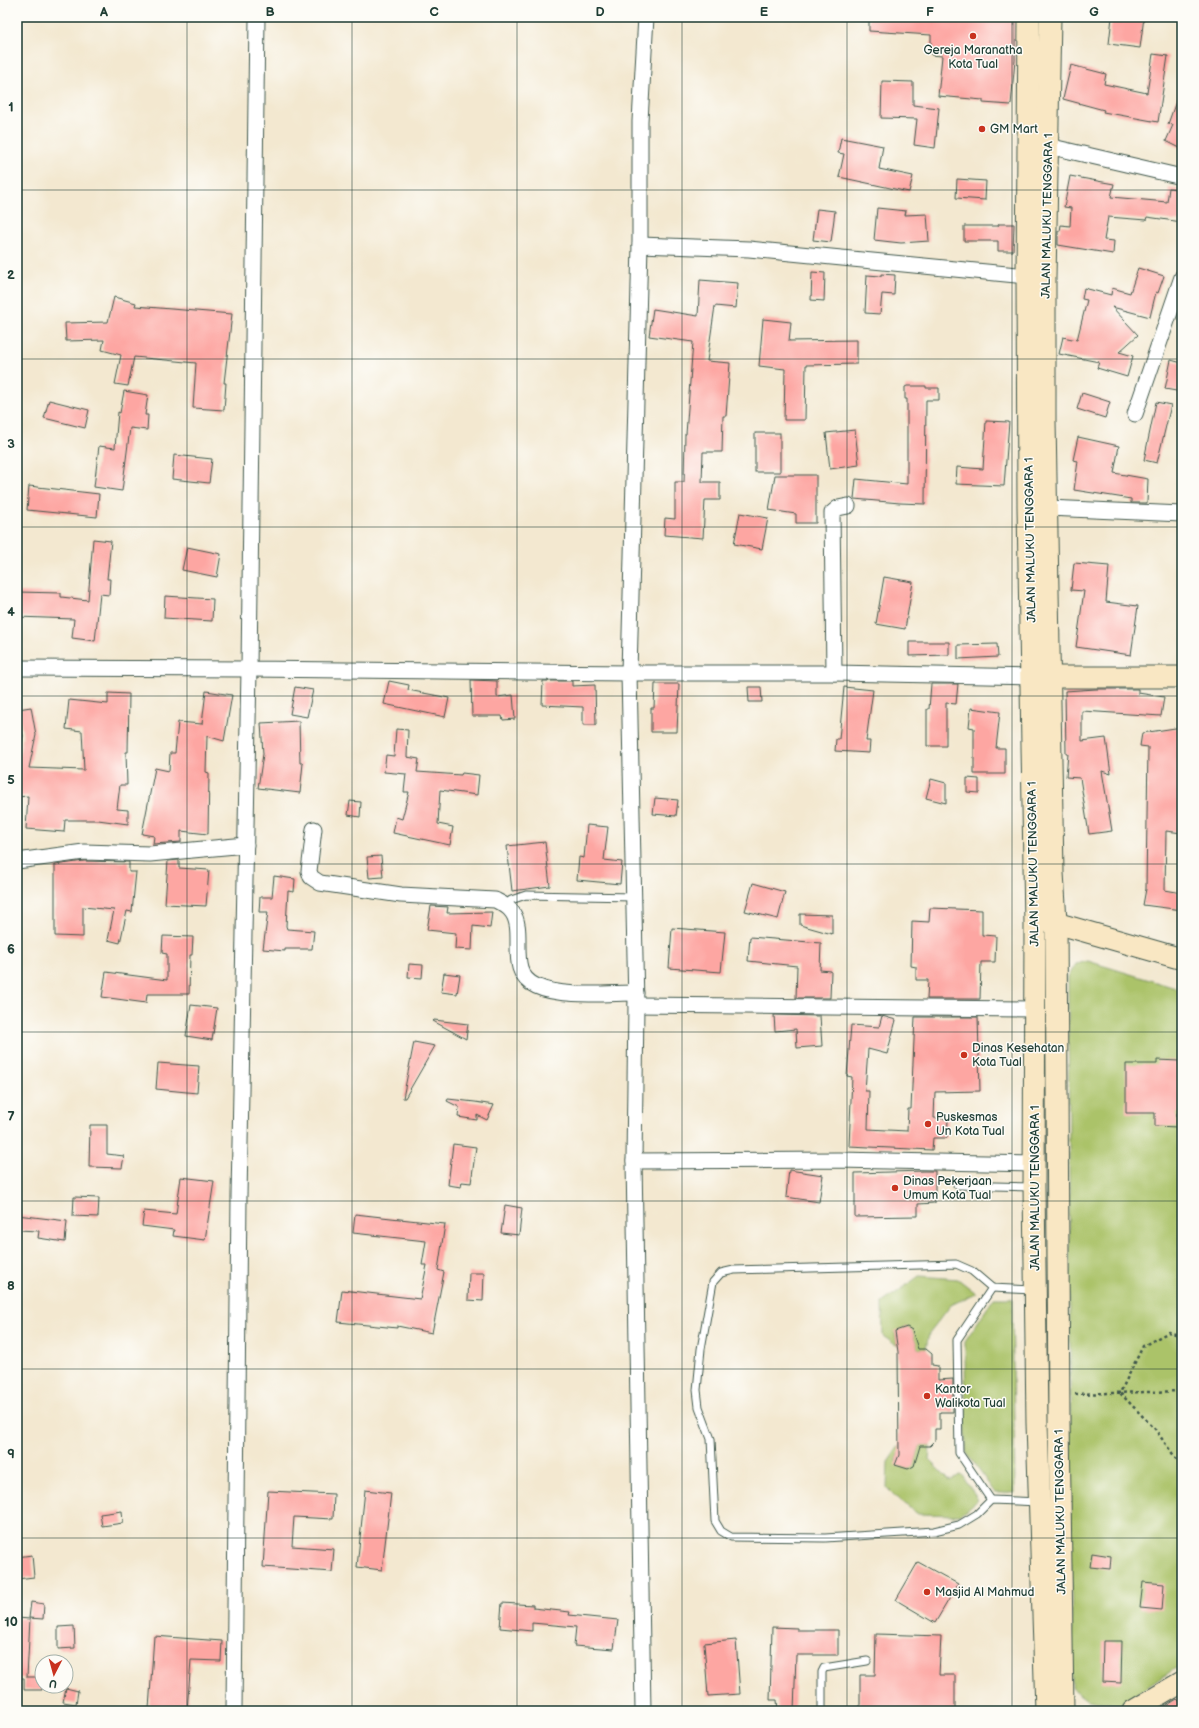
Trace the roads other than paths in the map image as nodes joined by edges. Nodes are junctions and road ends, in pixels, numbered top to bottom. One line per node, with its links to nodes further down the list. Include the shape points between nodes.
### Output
1 (257, 17): 15 (street)
2 (646, 17): 7 (street, via 640,121)
3 (1029, 17): 8 (main road, JALAN MALUKU TENGGARA 1)
4 (1050, 17): 5 (main road, JALAN MALUKU TENGGARA 1)
5 (1048, 146): 6 (street); 12 (main road, JALAN MALUKU TENGGARA 1, via 1045,278)
6 (1182, 177)
7 (640, 245): 8 (street, via 748,249); 16 (street)
8 (1027, 276): 18 (main road, JALAN MALUKU TENGGARA 1, via 1028,507)
9 (1182, 277): 10 (street)
10 (1135, 414)
11 (848, 506): 17 (street, via 838,508 832,513)
12 (1048, 508): 13 (street); 18 (main road, JALAN MALUKU TENGGARA 1)
13 (1182, 514)
14 (17, 668): 15 (street)
15 (249, 669): 16 (street); 21 (street)
16 (629, 673): 17 (street); 23 (street)
17 (834, 673): 18 (street)
18 (1041, 677): 19 (main road); 25 (main road, JALAN MALUKU TENGGARA 1); 26 (main road, JALAN MALUKU TENGGARA 1)
19 (1182, 677)
20 (314, 829): 24 (street, via 308,871 311,877 320,883 401,895 495,900)
21 (246, 846): 22 (street, via 150,854 84,852); 41 (street, via 239,1188)
22 (17, 861)
23 (634, 897): 24 (lane, via 526,895 512,900); 29 (street)
24 (506, 906): 29 (street, via 513,913 520,970 526,981 537,987 567,993)
25 (1034, 925): 26 (main road); 30 (main road, JALAN MALUKU TENGGARA 1)
26 (1056, 929): 27 (main road); 28 (main road); 38 (main road, JALAN MALUKU TENGGARA 1, via 1059,1394)
27 (1182, 959)
28 (1182, 974)
29 (636, 999): 30 (street); 31 (street)
30 (1034, 1009): 32 (main road, JALAN MALUKU TENGGARA 1)
31 (634, 1161): 32 (street, via 838,1160); 42 (street)
32 (1034, 1164): 34 (main road, JALAN MALUKU TENGGARA 1)
33 (957, 1185): 34 (lane)
34 (1034, 1187): 36 (main road, JALAN MALUKU TENGGARA 1)
35 (992, 1288): 36 (lane); 37 (lane, via 957,1340 959,1453); 37 (lane, via 972,1271 956,1264 734,1270 721,1273 713,1282 697,1390 699,1407 711,1439 715,1521 721,1532 731,1537 825,1538 934,1531 959,1525 977,1514)
36 (1036, 1290): 38 (main road, JALAN MALUKU TENGGARA 1)
37 (991, 1500): 38 (lane)
38 (1050, 1501): 44 (main road, JALAN MALUKU TENGGARA 1); 45 (main road, JALAN MALUKU TENGGARA 1)
39 (867, 1661): 43 (lane, via 824,1668)
40 (1182, 1682): 46 (main road)
41 (234, 1711)
42 (643, 1711)
43 (822, 1711)
44 (1046, 1711)
45 (1063, 1711)
46 (1133, 1711)

